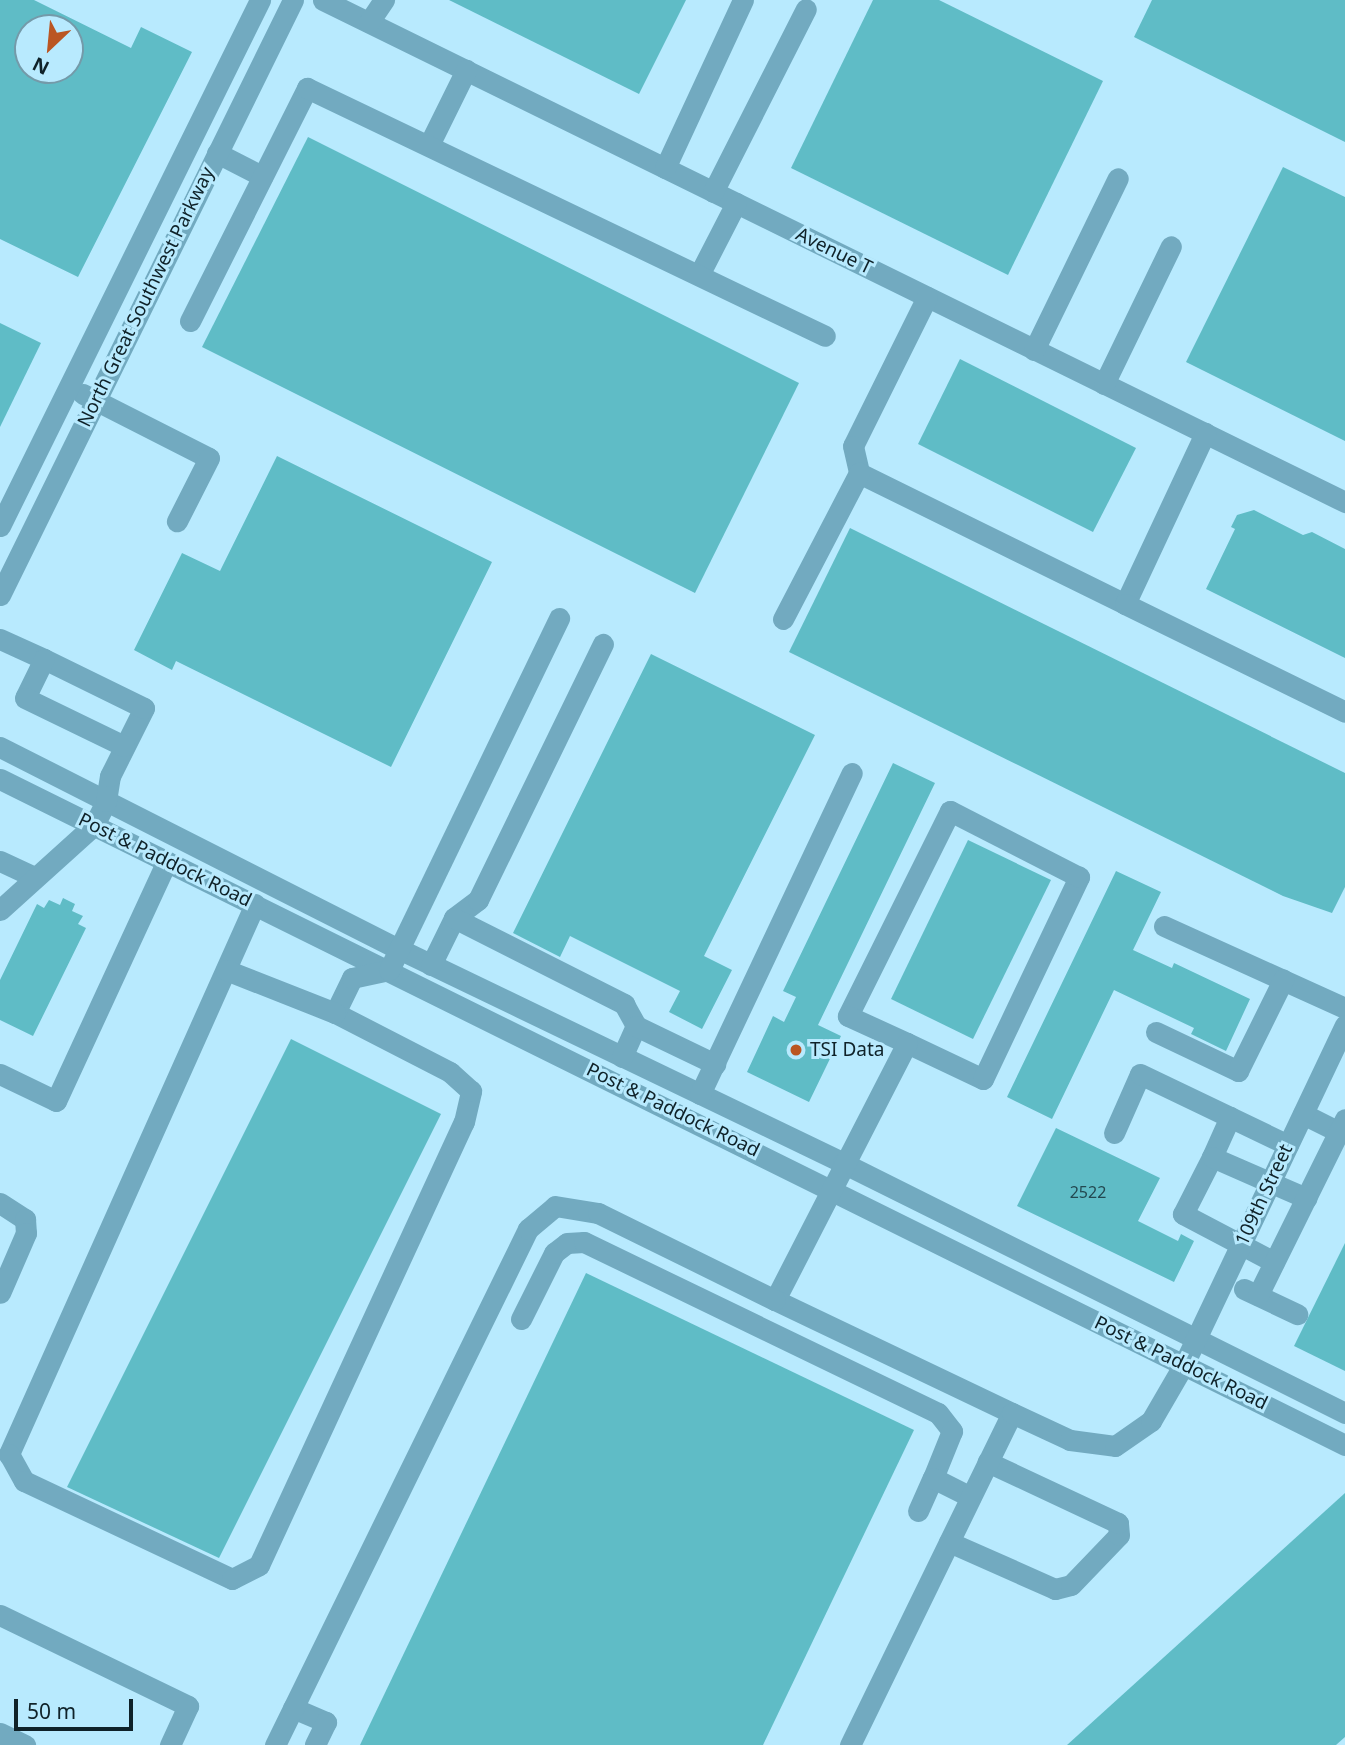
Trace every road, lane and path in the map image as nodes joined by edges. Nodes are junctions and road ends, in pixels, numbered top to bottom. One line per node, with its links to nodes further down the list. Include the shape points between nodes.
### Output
1 (260, 0): 23 (street, North Great Southwest Parkway)
2 (293, 0): 10 (street, North Great Southwest Parkway)
3 (323, 0): 7 (street, Avenue T)
4 (384, 0): 7 (street)
5 (743, 0): 11 (street)
6 (806, 9): 14 (street)
7 (369, 22): 8 (street, Avenue T)
8 (466, 70): 9 (street); 11 (street, Avenue T)
9 (429, 145): 12 (street, via 307,88); 17 (street)
10 (218, 153): 12 (street); 24 (street, North Great Southwest Parkway)
11 (665, 168): 14 (street, Avenue T)
12 (262, 176): 19 (street)
13 (1118, 178): 21 (street)
14 (713, 192): 15 (street, Avenue T)
15 (736, 203): 17 (street); 18 (street, Avenue T)
16 (1171, 246): 22 (street)
17 (699, 275): 20 (street)
18 (927, 297): 21 (street, Avenue T); 26 (street, via 853,446)
19 (190, 321)
20 (825, 336)
21 (1034, 350): 22 (street, Avenue T)
22 (1104, 384): 25 (street, Avenue T)
23 (69, 387): 24 (street); 27 (street, North Great Southwest Parkway)
24 (96, 400): 29 (street, via 209,458); 31 (street, North Great Southwest Parkway)
25 (1205, 433): 28 (street, Avenue T); 32 (street)
26 (859, 472): 32 (street); 34 (street)
27 (7, 495): 30 (street, North Great Southwest Parkway)
28 (1345, 502)
29 (177, 521)
30 (0, 526)
31 (0, 595)
32 (1125, 604): 38 (street)
33 (559, 618): 52 (street)
34 (783, 619)
35 (0, 639): 37 (street)
36 (603, 644): 50 (street, via 478,900)
37 (44, 659): 39 (street, via 25,698); 39 (street, via 144,708)
38 (1345, 712)
39 (124, 746): 43 (street, via 110,776)
40 (0, 747): 43 (street, Post & Paddock Road)
41 (852, 773): 65 (street)
42 (0, 779): 44 (street, Post & Paddock Road)
43 (106, 801): 44 (street); 52 (street, Post & Paddock Road)
44 (94, 825): 46 (street, Post & Paddock Road); 47 (street)
45 (0, 861): 47 (street)
46 (167, 861): 48 (street, Post & Paddock Road); 66 (street, via 56,1101)
47 (35, 877): 49 (street)
48 (255, 904): 54 (street); 55 (street, Post & Paddock Road)
49 (0, 910)
50 (454, 918): 53 (street); 60 (street, via 624,1004)
51 (1164, 926): 56 (street)
52 (399, 949): 53 (street, Post & Paddock Road); 55 (street)
53 (430, 965): 64 (street, Post & Paddock Road)
54 (226, 970): 58 (street); 58 (street, via 9,1454 24,1481 232,1579 260,1565 464,1122 471,1091 450,1072)
55 (389, 970): 58 (street, via 352,978); 76 (street, Post & Paddock Road)
56 (1283, 980): 57 (street); 61 (street, via 1238,1071)
57 (1345, 1008)
58 (335, 1013)
59 (1345, 1025): 63 (street, 109th Street)
60 (636, 1027): 64 (street); 65 (street)
61 (1156, 1032)
62 (907, 1043): 62 (street, via 848,1016 950,811 1079,877 983,1079); 74 (street)
63 (1339, 1052): 68 (street, 109th Street)
64 (622, 1057): 67 (street, Post & Paddock Road)
65 (715, 1064): 67 (street)
66 (0, 1074)
67 (700, 1094): 74 (street, Post & Paddock Road)
68 (1303, 1114): 70 (street); 72 (street, 109th Street)
69 (1230, 1117): 71 (street, via 1140,1074); 72 (street); 73 (street)
70 (1342, 1125): 77 (street)
71 (1114, 1132)
72 (1288, 1145): 75 (street, 109th Street)
73 (1212, 1157): 75 (street); 79 (street, via 1183,1214)
74 (844, 1163): 76 (street); 87 (street, Post & Paddock Road)
75 (1269, 1184): 77 (street); 79 (street, 109th Street)
76 (831, 1187): 84 (street); 88 (street, Post & Paddock Road)
77 (1306, 1198): 80 (street)
78 (0, 1203): 83 (street, via 25,1219 26,1233)
79 (1242, 1243): 80 (street); 87 (street, 109th Street)
80 (1274, 1262): 85 (street, via 1251,1292)
81 (506, 1271): 82 (street); 84 (street, 109th Street, via 528,1229 555,1206 598,1213); 98 (street, 109th Street)
82 (537, 1286): 86 (street); 93 (street, via 554,1253 567,1243 584,1242 938,1413 952,1431)
83 (0, 1293)
84 (775, 1300): 89 (street, 109th Street)
85 (1297, 1314)
86 (522, 1319)
87 (1196, 1339): 88 (street, 109th Street); 90 (street, Post & Paddock Road)
88 (1184, 1364): 89 (street, 109th Street, via 1151,1422 1115,1446 1070,1440); 91 (street, Post & Paddock Road)
89 (1012, 1413): 92 (street)
90 (1345, 1413)
91 (1345, 1445)
92 (988, 1462): 94 (street); 96 (street, via 1118,1523 1119,1535 1071,1585 1055,1589)
93 (933, 1478): 94 (street); 95 (street)
94 (971, 1497): 96 (street)
95 (918, 1511)
96 (949, 1542): 104 (street)
97 (0, 1615): 101 (street, via 188,1706)
98 (293, 1708): 102 (street, 109th Street); 103 (street, via 326,1722)
99 (0, 1733): 100 (street)
100 (25, 1745)
101 (170, 1745)
102 (275, 1745)
103 (315, 1745)
104 (850, 1745)

